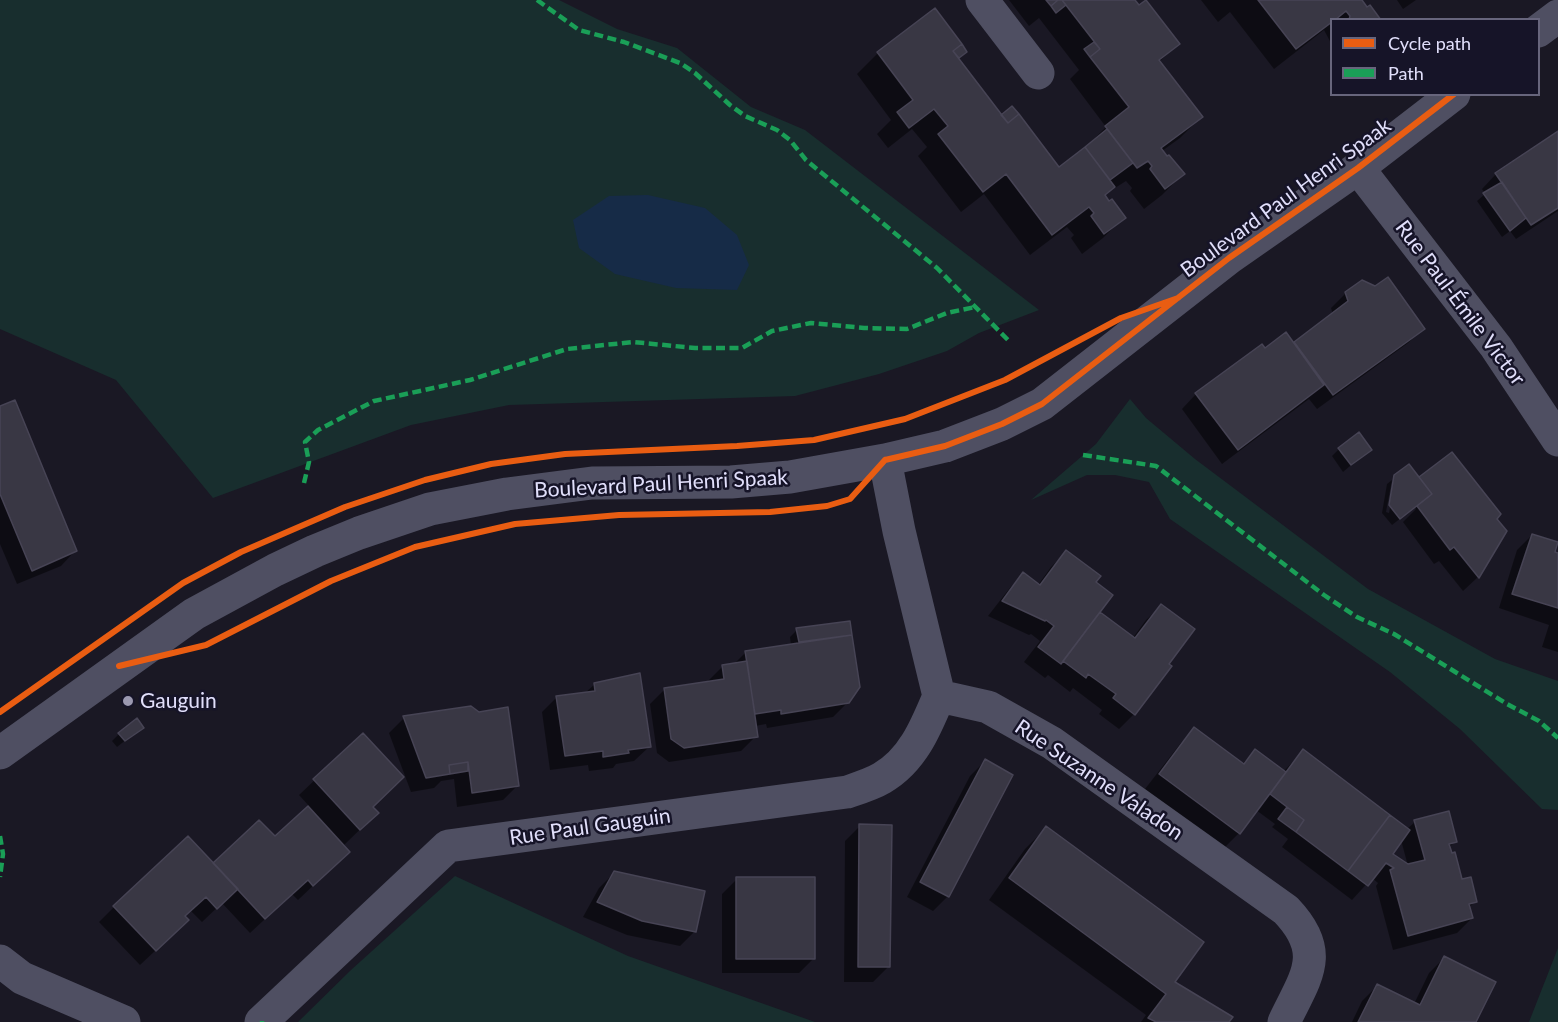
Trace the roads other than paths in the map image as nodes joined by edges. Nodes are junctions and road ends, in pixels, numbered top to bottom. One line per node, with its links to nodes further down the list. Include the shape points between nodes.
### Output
1 (982, 0): 4 (street)
2 (1558, 16): 3 (street)
3 (1540, 30)
4 (1038, 73)
5 (1451, 96): 6 (street, Boulevard Paul Henri Spaak)
6 (1358, 168): 7 (street, Rue Paul-Émile Victor, via 1496,347); 8 (street, Boulevard Paul Henri Spaak, via 1229,258 1042,404 945,446)
7 (1558, 440)
8 (885, 460): 9 (street); 10 (street, Boulevard Paul Henri Spaak, via 743,481 592,483 430,509 315,551 194,614)
9 (939, 696): 13 (street, Rue Paul Gauguin, via 927,727 909,756 882,778 848,792 448,846); 14 (street, Rue Suzanne Valadon, via 988,706 1052,743 1286,910 1301,925 1311,957)
10 (0, 753)
11 (0, 961): 12 (street, via 22,978)
12 (124, 1022)
13 (261, 1022)
14 (1284, 1022)

